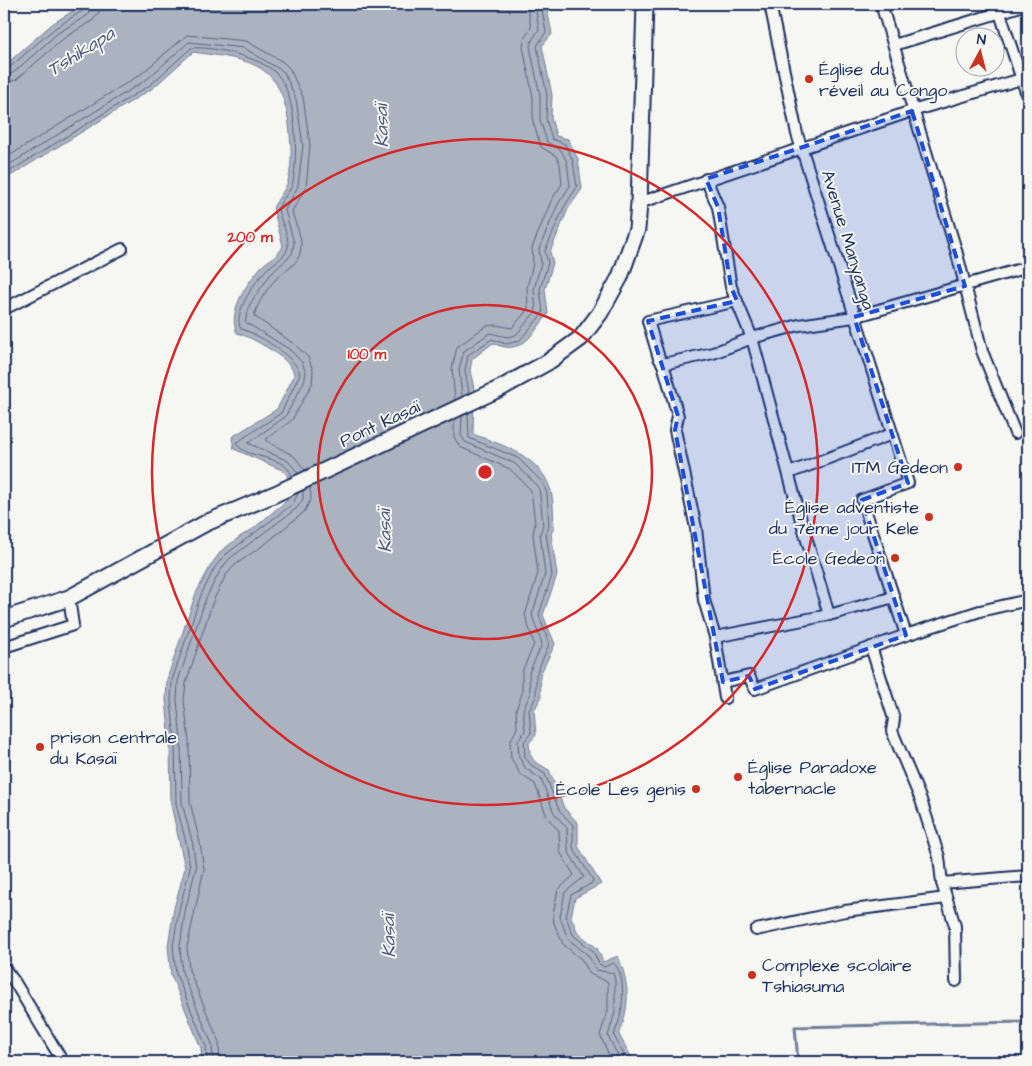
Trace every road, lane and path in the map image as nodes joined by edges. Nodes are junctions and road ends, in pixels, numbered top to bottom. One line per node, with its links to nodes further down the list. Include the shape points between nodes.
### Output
1 (645, 4): 12 (main road, Pont Kasaï)
2 (770, 4): 10 (street, Avenue Manyanga, via 789,105)
3 (882, 4): 6 (street)
4 (1026, 4): 5 (street)
5 (999, 8): 6 (street); 7 (street)
6 (894, 45): 9 (street)
7 (1024, 78): 8 (street); 9 (street)
8 (1028, 98)
9 (912, 111): 10 (street); 15 (street)
10 (802, 148): 11 (street); 18 (street, Avenue Manyanga)
11 (706, 179): 12 (street); 16 (street, via 718,207 731,287)
12 (639, 203): 25 (main road, Pont Kasaï, via 636,229 620,277 600,313 581,338 548,362 501,388 276,494 206,523)
13 (122, 249): 17 (street)
14 (1028, 267): 15 (street)
15 (965, 286): 18 (street); 22 (street, via 982,351)
16 (737, 301): 19 (street); 20 (street, via 648,321)
17 (4, 309)
18 (854, 317): 19 (street, via 799,325); 21 (street, Avenue Manyanga)
19 (752, 338): 20 (street, via 713,352); 23 (street)
20 (663, 364): 30 (street, via 678,416 675,430 696,528 704,600)
21 (892, 434): 23 (street); 24 (street, Avenue Manyanga, via 908,483 862,500)
22 (1015, 434)
23 (789, 473): 27 (street)
24 (894, 597): 27 (street); 29 (street)
25 (69, 598): 28 (main road, Pont Kasaï); 31 (street, via 73,625)
26 (1028, 600): 29 (street, via 980,611)
27 (829, 614): 30 (street)
28 (4, 619)
29 (906, 635): 32 (street)
30 (715, 638): 33 (street)
31 (4, 647)
32 (871, 647): 33 (street, via 755,689 749,676); 36 (street, via 894,719 892,731 934,840)
33 (723, 682): 34 (street)
34 (726, 698)
35 (1028, 876): 36 (street)
36 (942, 883): 37 (street)
37 (946, 898): 38 (street, via 845,911); 40 (street, via 955,926)
38 (756, 930)
39 (4, 968): 41 (street)
40 (956, 980)
41 (63, 1062)

